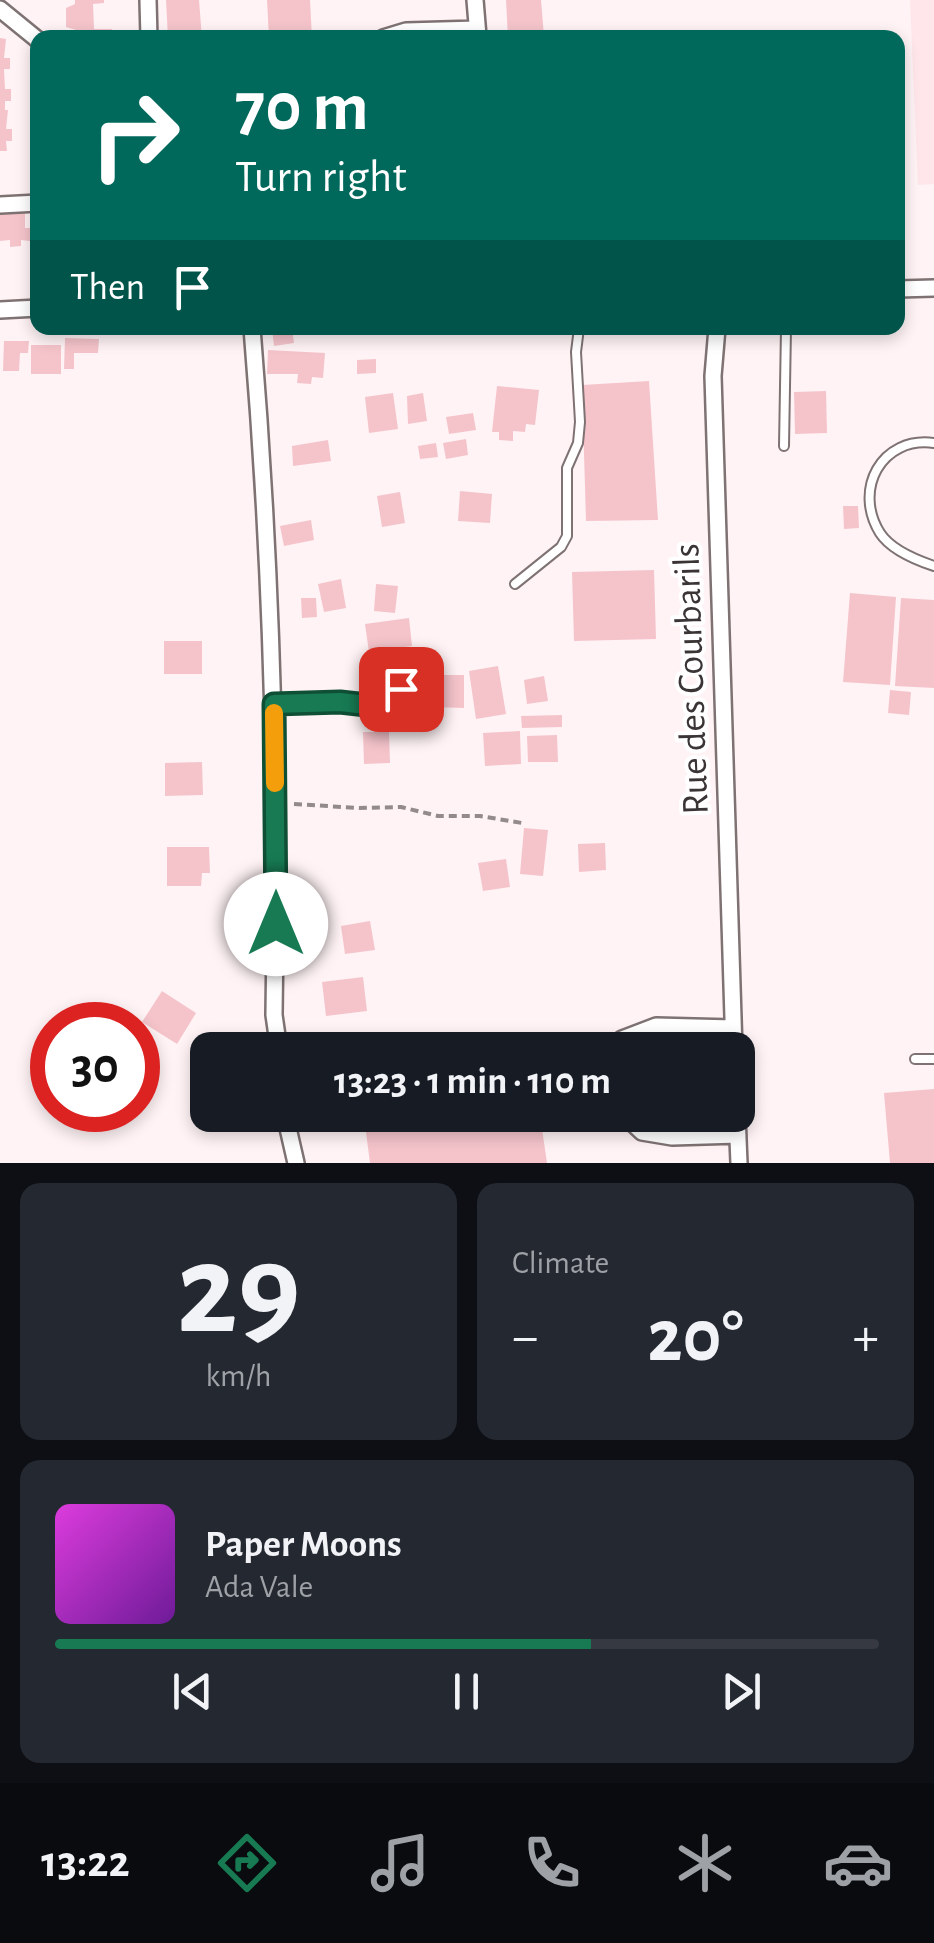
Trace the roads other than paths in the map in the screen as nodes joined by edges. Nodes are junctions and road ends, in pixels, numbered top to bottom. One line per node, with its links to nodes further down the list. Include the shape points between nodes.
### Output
1 (148, 0): 4 (street)
2 (474, 0): 5 (street)
3 (0, 9): 6 (street)
4 (149, 30)
5 (477, 30)
6 (30, 33)
7 (30, 203): 8 (street)
8 (0, 204)
9 (934, 288): 10 (street)
10 (905, 289)
11 (30, 308): 12 (street)
12 (0, 310)
13 (253, 335): 22 (street)
14 (578, 335): 20 (lane, via 580,422 568,468 567,536)
15 (716, 335): 23 (street, Rue des Courbarils)
16 (786, 335): 18 (lane)
17 (934, 443): 19 (lane, via 894,449 883,458 870,492 880,533)
18 (784, 446)
19 (934, 566)
20 (515, 584)
21 (401, 689): 22 (lane, via 376,706)
22 (274, 704): 24 (street)
23 (733, 1028): 25 (street, via 656,1026); 26 (street, Rue des Courbarils)
24 (277, 1032)
25 (640, 1032)
26 (733, 1032)
27 (915, 1059): 28 (lane)
28 (934, 1060)
29 (289, 1132): 33 (street)
30 (642, 1132): 32 (street)
31 (738, 1132): 32 (street)
32 (738, 1135): 34 (street)
33 (296, 1163)
34 (740, 1163)

